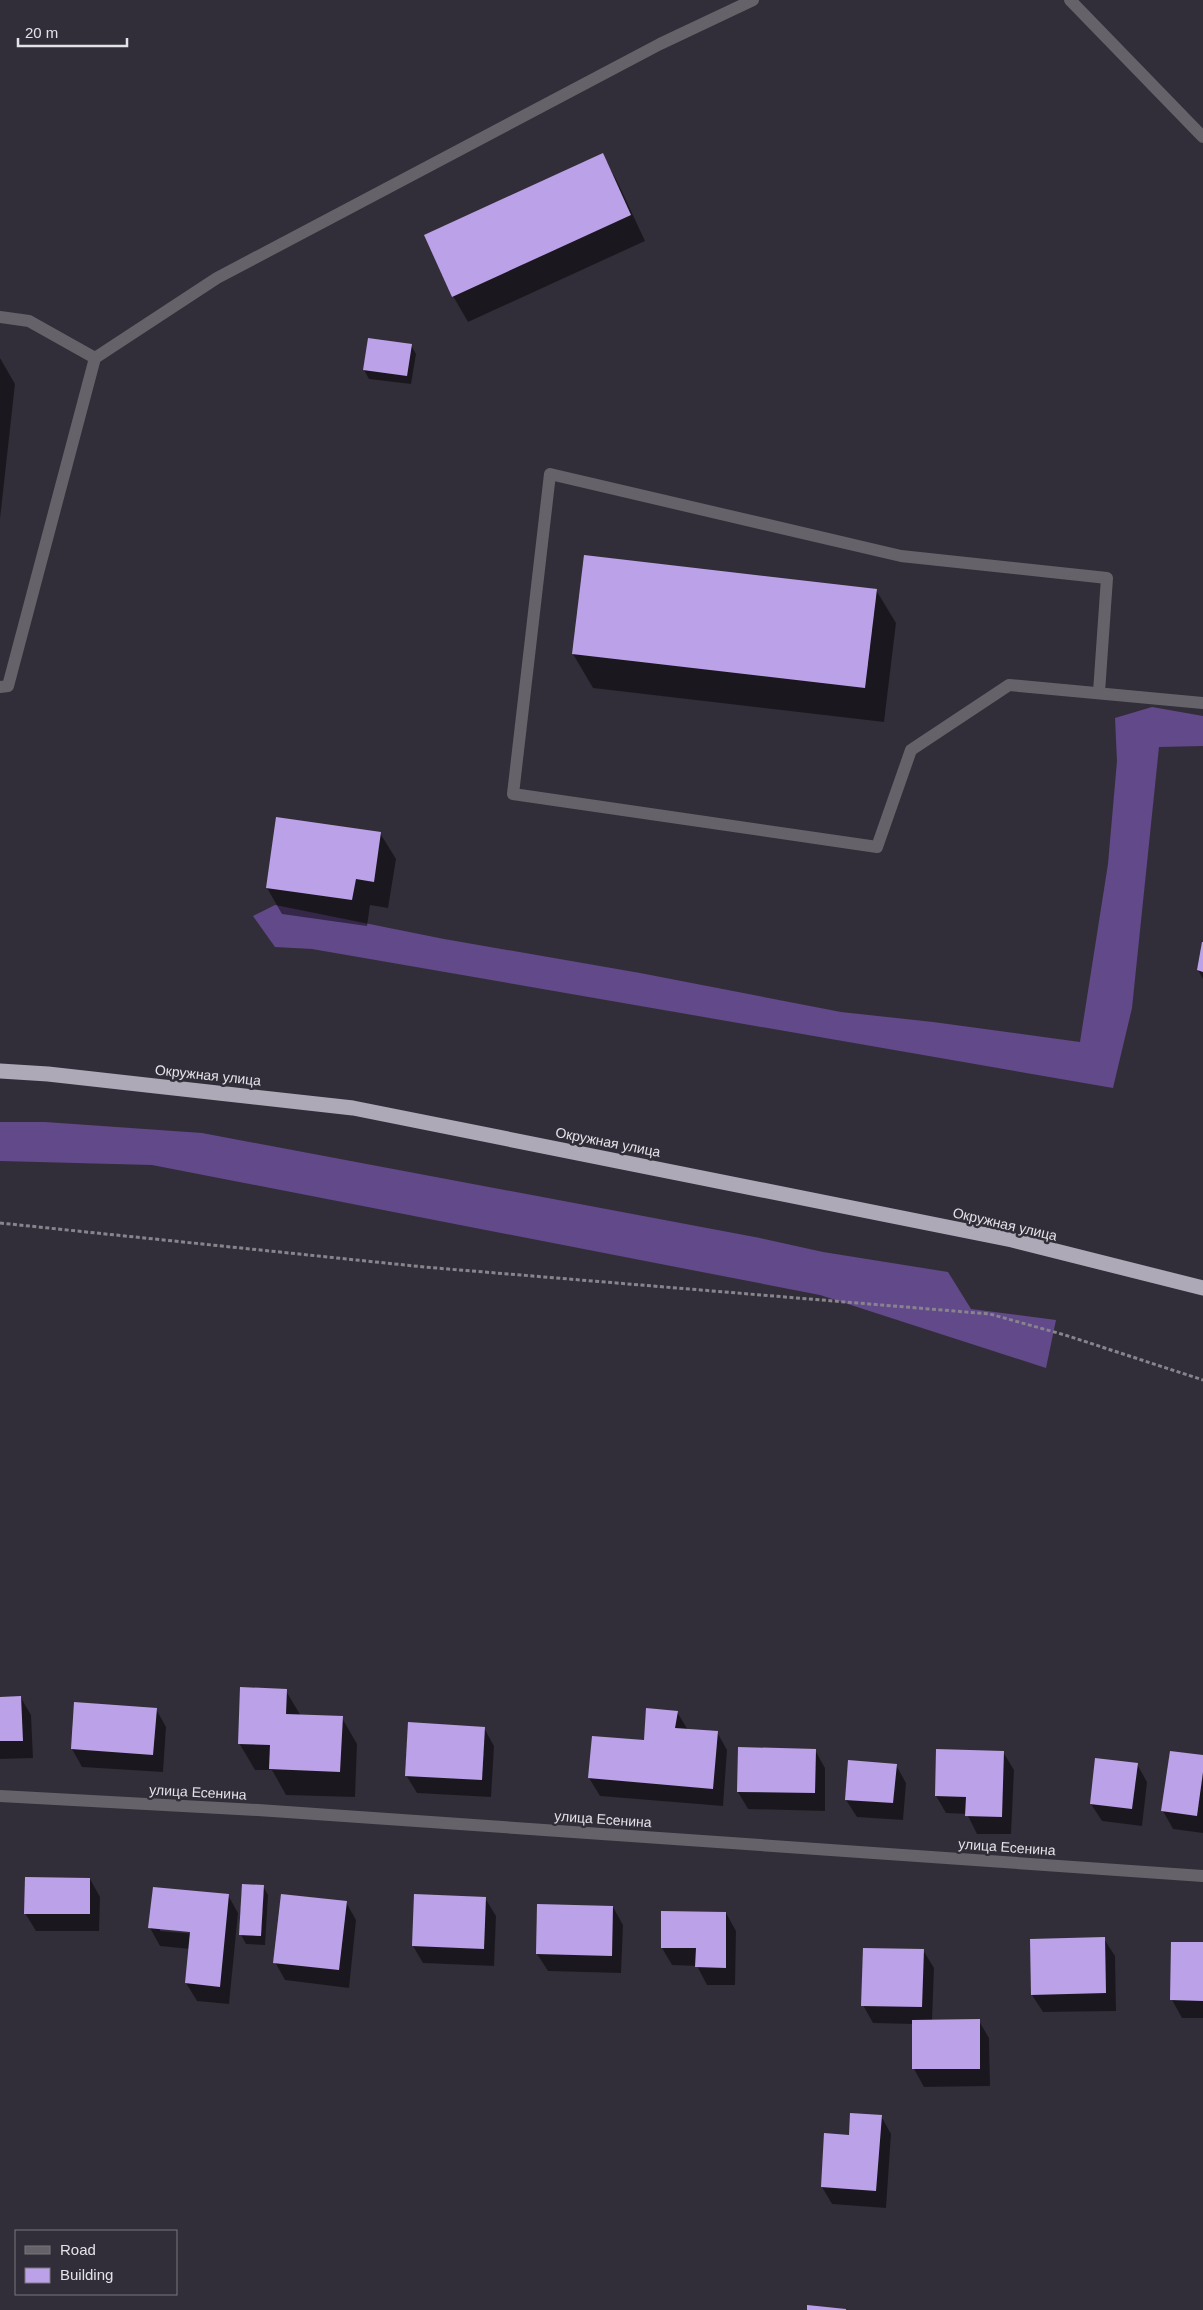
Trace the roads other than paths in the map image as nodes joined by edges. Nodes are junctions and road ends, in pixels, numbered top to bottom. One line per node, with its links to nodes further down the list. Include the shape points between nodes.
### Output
1 (753, 0): 5 (street, via 660,44 217,278)
2 (1070, 0): 3 (street)
3 (1203, 137)
4 (0, 317): 5 (street, via 29,321)
5 (95, 358): 6 (street, via 8,686)
6 (0, 687)
7 (1099, 692): 7 (street, via 1107,578 901,556 550,474 513,794 877,847 911,750 1009,685); 8 (street)
8 (1203, 703)
9 (0, 1071): 10 (highway, Окружная улица, via 352,1108 1012,1240)
10 (1203, 1288)
11 (0, 1796): 12 (street, улица Есенина, via 258,1810)
12 (1203, 1876)

